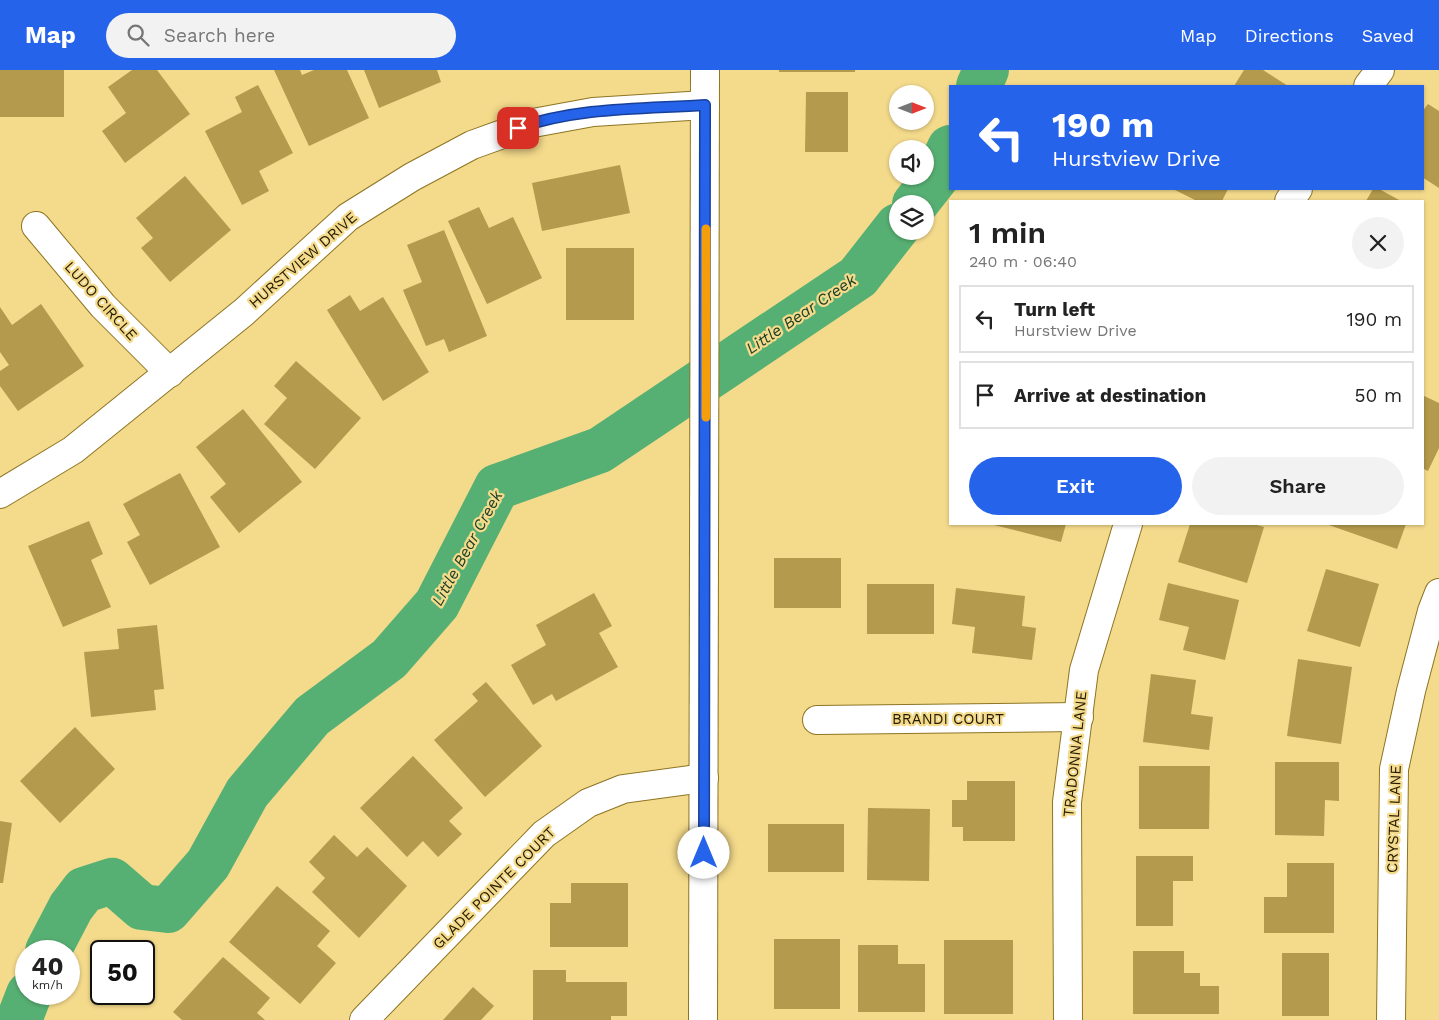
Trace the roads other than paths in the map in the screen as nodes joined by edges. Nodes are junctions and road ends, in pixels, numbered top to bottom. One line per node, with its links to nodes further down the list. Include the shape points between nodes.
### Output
1 (705, 70): 4 (street)
2 (1380, 70): 3 (street)
3 (1369, 85)
4 (705, 105): 6 (street, HURSTVIEW DRIVE, via 593,112 533,123 472,145 348,217 244,312); 12 (street)
5 (36, 226): 6 (street, LUDO CIRCLE, via 103,306)
6 (170, 373): 7 (street, HURSTVIEW DRIVE, via 73,450)
7 (0, 494)
8 (1128, 525): 10 (street, TRADONNA LANE, via 1084,670)
9 (1439, 593): 16 (street, CRYSTAL LANE, via 1411,691 1394,769)
10 (1079, 717): 11 (street, BRANDI COURT); 15 (street, TRADONNA LANE, via 1067,802)
11 (818, 720)
12 (704, 778): 13 (street, GLADE POINTE COURT, via 623,789 588,802 544,834); 14 (street)
13 (364, 1020)
14 (702, 1020)
15 (1068, 1020)
16 (1391, 1020)

